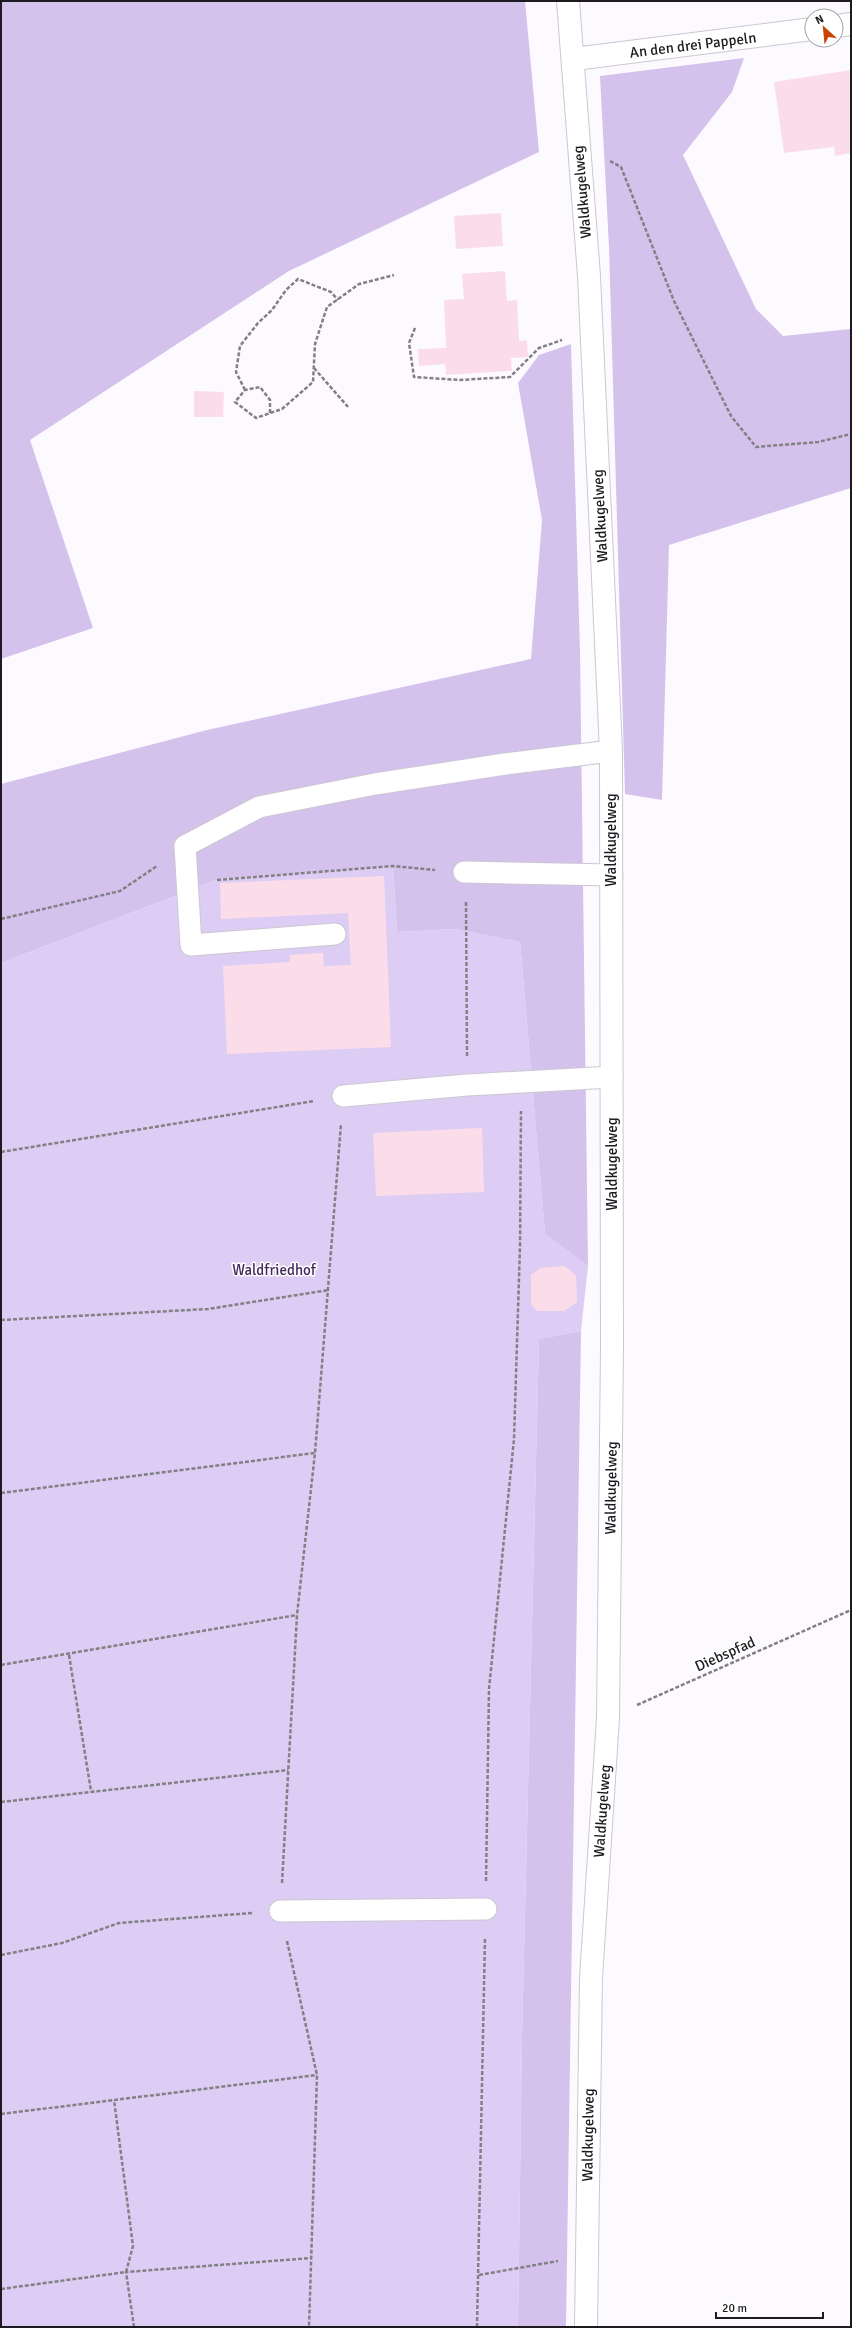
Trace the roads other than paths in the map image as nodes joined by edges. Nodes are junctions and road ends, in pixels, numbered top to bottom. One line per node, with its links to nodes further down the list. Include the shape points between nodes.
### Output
1 (568, 1): 3 (street, Waldkugelweg)
2 (804, 30): 3 (street, An den drei Pappeln)
3 (574, 59): 4 (street, Waldkugelweg, via 592,334)
4 (611, 751): 6 (street, Waldkugelweg); 7 (lane, via 375,784 259,807 185,846 191,945)
5 (464, 872): 6 (lane)
6 (612, 875): 8 (street, Waldkugelweg)
7 (335, 934)
8 (612, 1077): 9 (lane, via 467,1085); 12 (street, Waldkugelweg, via 608,1718 591,1978)
9 (343, 1096)
10 (486, 1909): 11 (lane)
11 (280, 1911)
12 (586, 2327)

